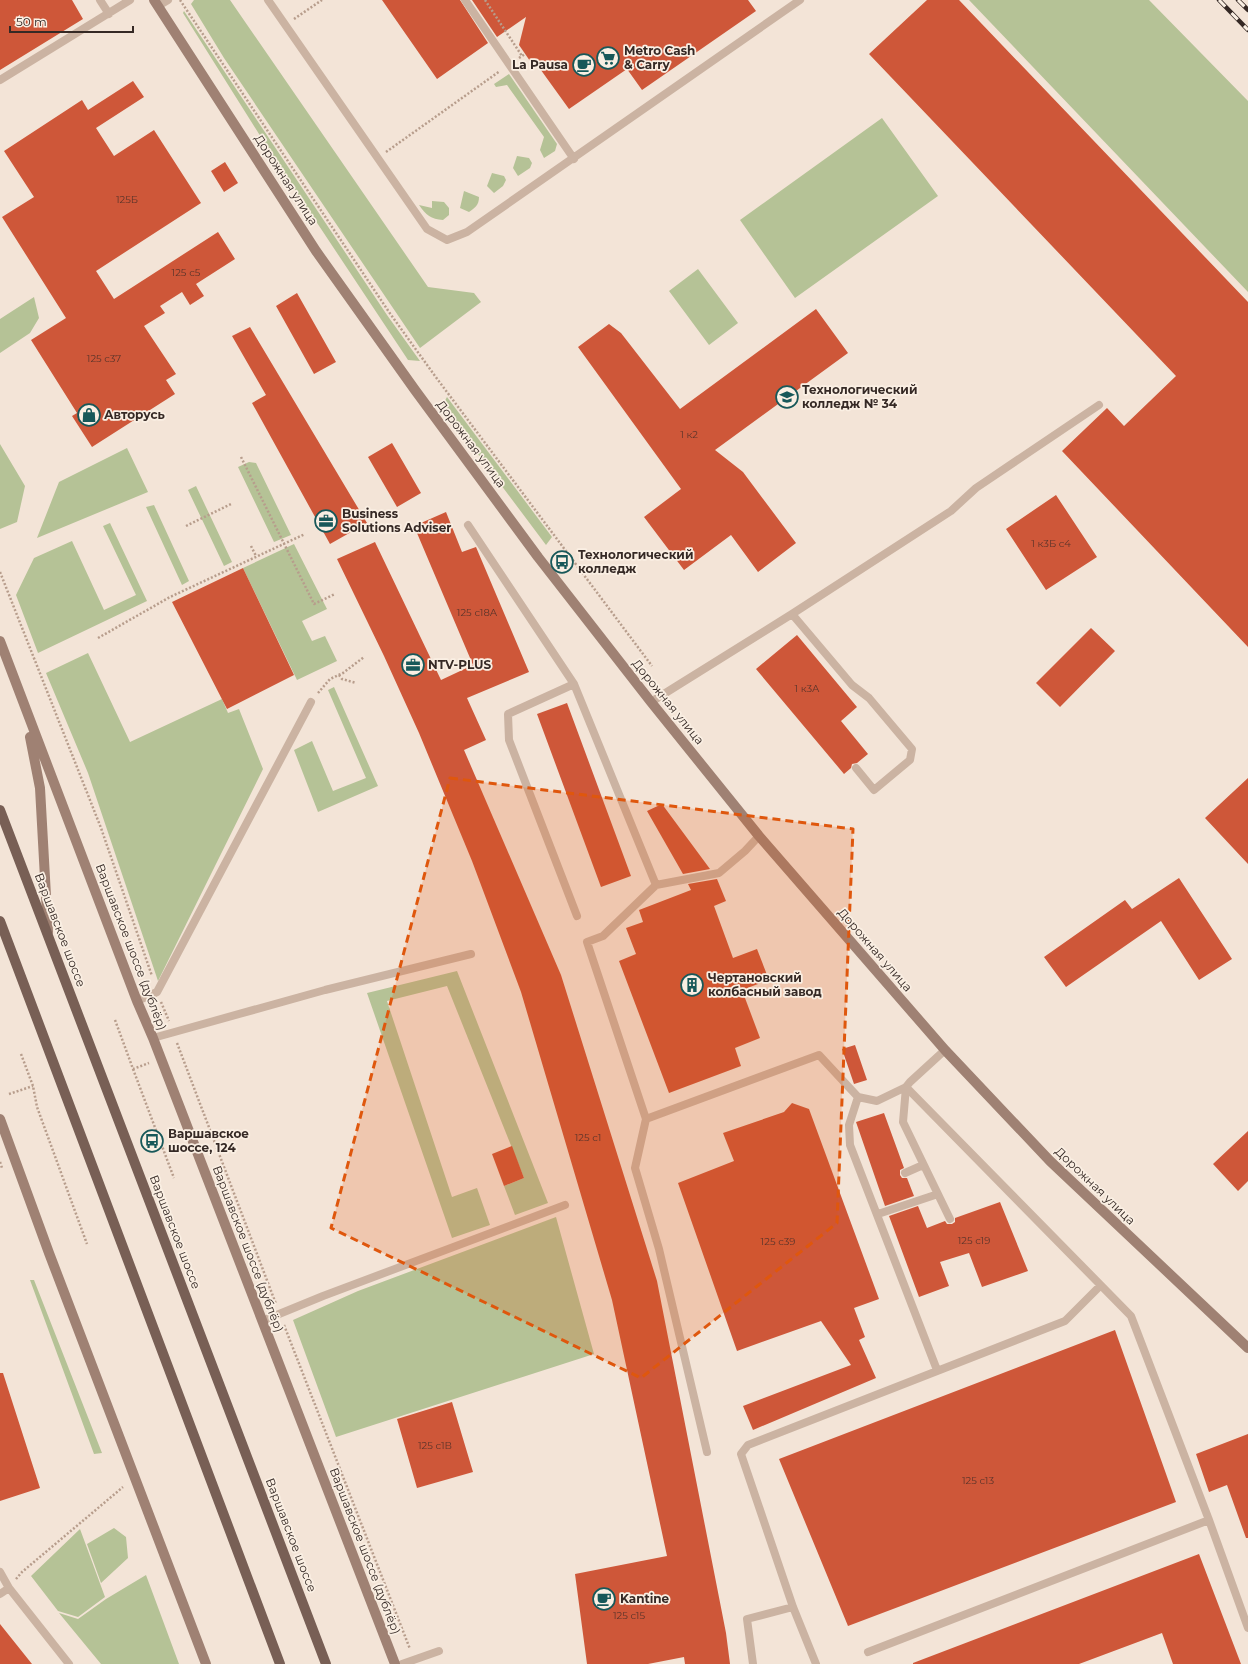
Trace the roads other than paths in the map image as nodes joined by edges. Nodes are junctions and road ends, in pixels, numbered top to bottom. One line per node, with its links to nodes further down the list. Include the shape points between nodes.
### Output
1 (100, 0): 8 (lane)
2 (130, 0): 8 (lane)
3 (168, 0): 7 (lane)
4 (268, 0): 10 (lane, via 427,229 447,240 468,232)
5 (465, 0): 10 (lane)
6 (800, 0): 10 (lane)
7 (156, 3): 18 (main road, Дорожная улица, via 321,258 542,562)
8 (109, 14): 9 (lane)
9 (0, 80)
10 (574, 158)
11 (1099, 405): 13 (lane, via 976,488 951,511)
12 (468, 525): 16 (lane)
13 (792, 614): 18 (lane); 19 (lane, via 852,685 869,698 912,748 910,760 874,790)
14 (0, 641): 15 (main road, Варшавское шоссе (дублёр))
15 (13, 676): 25 (main road, via 33,747 40,788); 27 (main road, Варшавское шоссе (дублёр))
16 (574, 684): 22 (lane); 23 (lane, via 508,714 509,740)
17 (311, 702): 27 (lane, via 157,992)
18 (651, 702): 21 (main road, Дорожная улица)
19 (856, 768)
20 (0, 810): 25 (main road, Варшавское шоссе)
21 (760, 836): 22 (lane, via 719,873); 29 (main road, Дорожная улица)
22 (656, 885): 33 (lane, via 604,936 587,942)
23 (577, 916)
24 (0, 921): 55 (main road)
25 (48, 934): 56 (main road, Варшавское шоссе)
26 (471, 954): 28 (lane, via 325,990)
27 (137, 1002): 28 (main road, Варшавское шоссе (дублёр))
28 (153, 1038): 41 (main road, Варшавское шоссе (дублёр))
29 (945, 1050): 30 (lane); 42 (main road, Дорожная улица, via 1050,1161)
30 (906, 1087): 31 (lane, via 877,1101); 34 (lane, via 903,1122); 40 (lane)
31 (858, 1097): 33 (lane, via 819,1055); 38 (lane, via 849,1125 850,1145)
32 (0, 1119): 54 (main road)
33 (646, 1119): 44 (lane, via 635,1168 659,1249)
34 (924, 1165): 35 (lane); 36 (lane)
35 (905, 1173)
36 (938, 1194): 38 (lane); 39 (lane)
37 (565, 1205): 41 (lane)
38 (878, 1214): 43 (lane)
39 (950, 1219)
40 (1100, 1286): 43 (lane, via 1064,1321); 45 (lane, via 1131,1316)
41 (262, 1321): 57 (main road, Варшавское шоссе (дублёр))
42 (1248, 1348)
43 (937, 1370): 49 (lane, via 748,1444 741,1454)
44 (707, 1452)
45 (1209, 1520): 50 (lane); 52 (lane)
46 (0, 1572): 47 (lane)
47 (9, 1588): 48 (lane); 53 (lane)
48 (0, 1594)
49 (793, 1607): 59 (lane, via 747,1619); 60 (lane)
50 (1248, 1628)
51 (439, 1651): 58 (lane)
52 (868, 1652)
53 (69, 1664)
54 (206, 1664)
55 (280, 1664)
56 (326, 1664)
57 (395, 1664)
58 (402, 1664)
59 (753, 1664)
60 (816, 1664)

